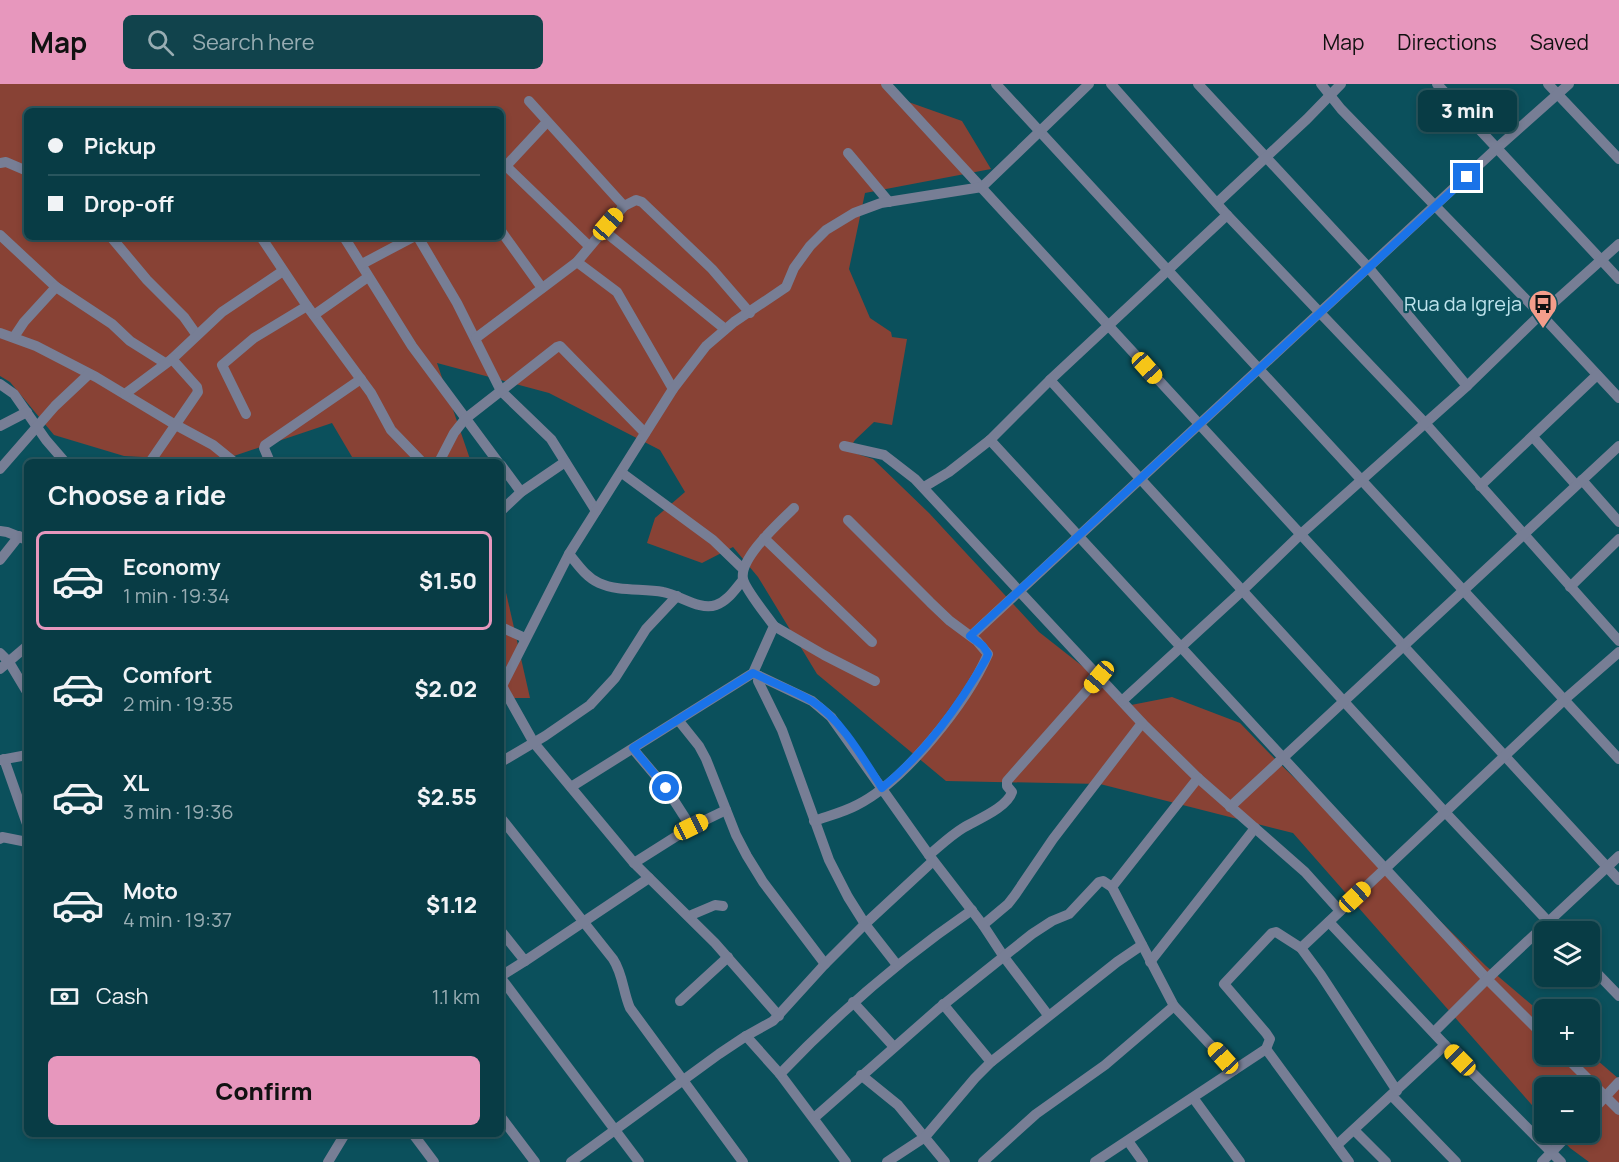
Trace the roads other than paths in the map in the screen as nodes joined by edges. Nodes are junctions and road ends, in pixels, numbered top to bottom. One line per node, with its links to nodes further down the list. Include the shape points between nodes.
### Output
1 (886, 84): 23 (street)
2 (996, 84): 15 (street)
3 (1089, 84): 15 (street)
4 (1111, 84): 25 (street)
5 (1198, 84): 18 (street)
6 (1321, 84): 11 (street)
7 (1341, 84): 11 (street)
8 (1437, 84): 16 (street)
9 (1548, 84): 12 (street)
10 (1569, 84): 12 (street)
11 (1331, 95): 18 (street); 27 (street)
12 (1558, 95): 16 (street); 19 (street)
13 (529, 101): 14 (street)
14 (547, 122): 21 (street); 26 (street)
15 (1041, 132): 23 (street); 43 (street)
16 (1497, 148): 27 (street); 39 (street)
17 (848, 153): 24 (street)
18 (1265, 157): 25 (street); 42 (street)
19 (1619, 159)
20 (0, 163): 22 (street)
21 (504, 168): 38 (street)
22 (24, 170)
23 (982, 187): 24 (street); 53 (street)
24 (889, 202): 50 (street, via 854,213 826,230 794,268 786,287)
25 (1217, 204): 28 (street)
26 (624, 206): 29 (street); 50 (street, via 636,200 642,202 712,268)
27 (1436, 206): 42 (street); 52 (street)
28 (1227, 215): 43 (street); 51 (street)
29 (603, 230): 38 (street); 54 (street)
30 (0, 235): 47 (street)
31 (504, 235): 48 (street)
32 (114, 240): 56 (street)
33 (263, 240): 44 (street)
34 (346, 240): 41 (street)
35 (407, 240): 41 (street)
36 (420, 240): 58 (street)
37 (1619, 244): 39 (street)
38 (589, 246): 40 (street)
39 (1602, 261): 46 (street); 52 (street)
40 (577, 262): 48 (street); 67 (street, via 617,292)
41 (362, 264): 45 (street)
42 (1368, 267): 51 (street); 66 (street)
43 (1168, 270): 53 (street); 60 (street)
44 (283, 271): 49 (street); 56 (street)
45 (368, 277): 49 (street); 73 (street)
46 (1619, 279)
47 (56, 287): 57 (street); 59 (street, via 112,324 130,341)
48 (542, 288): 58 (street)
49 (311, 311): 63 (street); 72 (street, via 254,338 222,365)
50 (750, 313): 54 (street)
51 (1318, 313): 60 (street); 74 (street)
52 (1541, 314): 62 (street); 66 (street)
53 (1108, 326): 64 (street); 76 (street)
54 (725, 329): 67 (street, via 706,346)
55 (0, 333): 57 (street)
56 (196, 334): 59 (street)
57 (14, 337): 61 (street)
58 (476, 338): 68 (street)
59 (168, 361): 69 (street); 75 (street, via 198,392)
60 (1258, 369): 76 (street); 96 (street)
61 (89, 374): 69 (street); 78 (street)
62 (1597, 375): 70 (street); 80 (street)
63 (362, 379): 87 (street, via 265,445); 88 (street, via 392,430)
64 (1050, 380): 81 (street); 95 (street)
65 (0, 384): 71 (street, via 14,394)
66 (1467, 386): 74 (street)
67 (674, 389): 79 (street)
68 (501, 391): 73 (street); 79 (street, via 560,346); 91 (street, via 544,430)
69 (125, 394): 75 (street)
70 (1619, 398)
71 (27, 412): 77 (street); 78 (street)
72 (246, 414)
73 (465, 418): 89 (street); 90 (street)
74 (1425, 423): 96 (street); 98 (street)
75 (174, 424): 85 (street); 86 (street)
76 (1199, 425): 95 (street); 107 (street)
77 (0, 426)
78 (38, 427): 84 (street); 92 (street)
79 (645, 433): 94 (street)
80 (1533, 436): 97 (street); 98 (street)
81 (990, 440): 99 (street); 108 (street)
82 (844, 446): 99 (street, via 884,455)
83 (1619, 446): 97 (street)
84 (64, 459)
85 (152, 459)
86 (230, 459)
87 (269, 459)
88 (419, 459)
89 (441, 459)
90 (496, 459)
91 (565, 462): 100 (street); 103 (street)
92 (0, 469)
93 (504, 469): 100 (street)
94 (622, 473): 103 (street); 115 (street, via 713,540)
95 (1142, 479): 108 (street); 119 (street)
96 (1362, 480): 107 (street); 117 (street)
97 (1579, 483): 105 (street); 109 (street)
98 (1480, 486): 109 (street)
99 (924, 488): 118 (street)
100 (521, 492): 102 (street)
101 (794, 508): 111 (street)
102 (504, 509)
103 (596, 511): 113 (street)
104 (848, 520): 123 (street)
105 (1619, 522)
106 (0, 531): 110 (street)
107 (1301, 534): 119 (street); 128 (street)
108 (1078, 535): 118 (street); 127 (street)
109 (1524, 536): 116 (street); 117 (street)
110 (23, 538): 114 (street)
111 (764, 538): 115 (street); 126 (street)
112 (1619, 539): 116 (street)
113 (569, 554): 120 (street, via 600,583); 124 (street)
114 (0, 560)
115 (743, 574): 120 (street, via 723,602 715,606); 121 (street)
116 (1570, 587): 125 (street)
117 (1464, 590): 128 (street); 139 (street)
118 (1020, 591): 123 (street); 134 (street)
119 (1242, 591): 127 (street); 141 (street)
120 (677, 596): 144 (street, via 646,629 604,691)
121 (774, 626): 133 (street); 135 (street)
122 (504, 628): 124 (street)
123 (970, 636): 154 (street, via 987,650 981,668 952,713 914,760)
124 (525, 638): 136 (street)
125 (1619, 641)
126 (872, 642)
127 (1182, 646): 140 (street); 148 (street)
128 (1404, 646): 141 (street); 147 (street)
129 (24, 648): 132 (street)
130 (1619, 652): 139 (street)
131 (0, 653): 132 (street)
132 (4, 665): 137 (street)
133 (756, 675): 142 (street); 154 (street, via 786,687 826,711); 159 (street, via 782,730)
134 (1099, 677): 140 (street); 166 (street, via 1007,781 1012,792 1010,798 963,828)
135 (875, 681)
136 (504, 683)
137 (24, 688)
138 (504, 690): 144 (street)
139 (1564, 700): 147 (street); 150 (street)
140 (1122, 701): 143 (street)
141 (1345, 702): 148 (street); 157 (street)
142 (679, 721): 145 (street); 156 (street, via 699,746)
143 (1142, 723): 152 (street); 182 (street, via 1053,839 1015,896)
144 (534, 743): 151 (street); 153 (street)
145 (633, 748): 153 (street); 161 (street)
146 (24, 755): 149 (street)
147 (1505, 756): 157 (street); 168 (street)
148 (1283, 757): 155 (street); 169 (street)
149 (2, 759): 158 (street)
150 (1619, 759)
151 (504, 760)
152 (1198, 778): 155 (street); 172 (street)
153 (571, 788): 167 (street)
154 (882, 788): 159 (street, via 858,805); 166 (street)
155 (1230, 807): 162 (street)
156 (726, 810): 161 (street); 191 (street, via 763,882)
157 (1445, 812): 169 (street); 177 (street)
158 (24, 816)
159 (814, 821): 181 (street, via 837,876)
160 (504, 822): 179 (street)
161 (691, 827): 167 (street)
162 (1255, 828): 175 (street, via 1305,872); 190 (street)
163 (1, 838): 164 (street)
164 (24, 842)
165 (1619, 856): 168 (street)
166 (931, 858): 174 (street); 181 (street)
167 (634, 863): 170 (street)
168 (1607, 867): 171 (street); 178 (street)
169 (1386, 868): 175 (street); 195 (street)
170 (649, 878): 176 (street); 179 (street)
171 (1619, 880)
172 (1112, 887): 185 (street); 188 (street, via 1099,882 1070,914 1052,921)
173 (723, 906): 176 (street, via 715,905)
174 (972, 910): 182 (street); 192 (street)
175 (1340, 911): 180 (street)
176 (688, 916): 187 (street)
177 (1549, 921)
178 (1551, 921)
179 (585, 922): 189 (street); 215 (street, via 618,966 630,1008)
180 (1329, 922): 186 (street); 205 (street)
181 (865, 924): 191 (street); 192 (street)
182 (983, 925): 188 (street)
183 (504, 935): 189 (street)
184 (1534, 936): 195 (street)
185 (1142, 945): 190 (street); 202 (street)
186 (1300, 948): 209 (street, via 1280,933 1272,933 1224,984 1270,1039); 217 (street)
187 (728, 957): 198 (street); 203 (street)
188 (1004, 957): 200 (street); 202 (street)
189 (525, 960): 193 (street)
190 (1150, 962): 201 (street)
191 (825, 964): 203 (street)
192 (897, 965): 199 (street)
193 (504, 975)
194 (1600, 976): 197 (street)
195 (1487, 979): 204 (street); 205 (street)
196 (504, 981): 224 (street)
197 (1619, 996)
198 (680, 1001)
199 (853, 1002): 208 (street); 213 (street)
200 (943, 1004): 208 (street); 210 (street)
201 (1174, 1006): 212 (street); 242 (street, via 1106,1065 1018,1128)
202 (1048, 1015): 210 (street)
203 (778, 1016): 206 (street)
204 (1534, 1026)
205 (1434, 1032): 207 (street)
206 (746, 1036): 213 (street); 215 (street)
207 (1445, 1045): 217 (street); 232 (street)
208 (894, 1047): 214 (street)
209 (1266, 1049): 212 (street); 231 (street)
210 (991, 1062): 228 (street)
211 (1574, 1065): 218 (street)
212 (1234, 1070): 219 (street)
213 (780, 1074): 222 (street)
214 (861, 1075): 222 (street); 228 (street, via 898,1105)
215 (682, 1081): 224 (street); 238 (street)
216 (1619, 1082): 218 (street)
217 (1394, 1093): 225 (street); 248 (street)
218 (1605, 1097): 220 (street); 221 (street)
219 (1194, 1099): 229 (street); 245 (street)
220 (1600, 1102)
221 (1619, 1110)
222 (814, 1118): 239 (street)
223 (504, 1121): 235 (street)
224 (615, 1129): 236 (street); 237 (street)
225 (1354, 1130): 231 (street); 247 (street)
226 (343, 1137): 233 (street)
227 (415, 1137): 234 (street)
228 (925, 1137): 240 (street); 241 (street)
229 (1128, 1141): 243 (street); 244 (street)
230 (1562, 1143): 232 (street)
231 (1337, 1145): 246 (street)
232 (1552, 1153): 249 (street); 250 (street)
233 (329, 1161)
234 (434, 1162)
235 (535, 1162)
236 (571, 1162)
237 (639, 1162)
238 (743, 1162)
239 (846, 1162)
240 (887, 1162)
241 (945, 1162)
242 (983, 1162)
243 (1095, 1162)
244 (1143, 1162)
245 (1240, 1162)
246 (1349, 1162)
247 (1386, 1162)
248 (1456, 1162)
249 (1542, 1162)
250 (1561, 1162)

